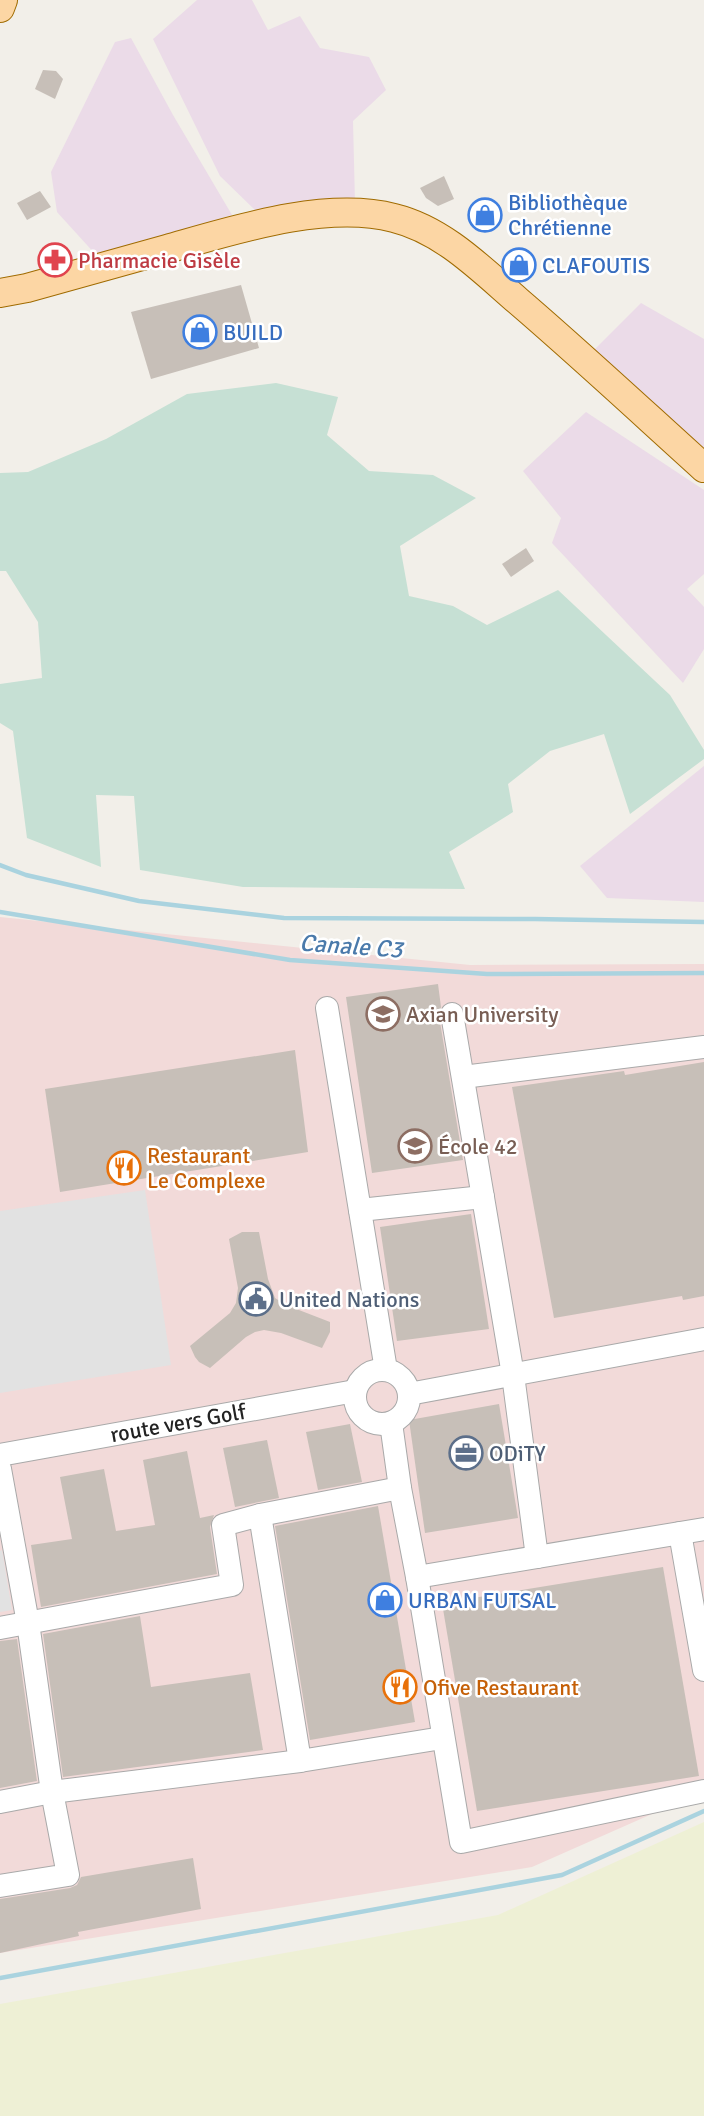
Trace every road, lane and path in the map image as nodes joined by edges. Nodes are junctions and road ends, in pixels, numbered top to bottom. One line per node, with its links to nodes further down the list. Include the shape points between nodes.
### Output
1 (3, 0): 2 (main road)
2 (0, 8)
3 (0, 293): 4 (main road, via 261,224 330,213 395,218 416,225 462,253)
4 (704, 468)
5 (327, 1008): 10 (lane)
6 (452, 1014): 8 (lane)
7 (704, 1047): 8 (lane)
8 (463, 1077): 9 (lane)
9 (483, 1197): 10 (lane); 13 (lane)
10 (360, 1210): 12 (lane)
11 (704, 1340): 13 (lane)
12 (386, 1370): 14 (lane, via 365,1375); 15 (lane, via 401,1377)
13 (513, 1375): 15 (lane); 23 (lane)
14 (356, 1391): 16 (lane, via 356,1408 361,1416 377,1424); 17 (lane, route vers Golf)
15 (409, 1394): 16 (lane, via 405,1412)
16 (391, 1423): 19 (lane)
17 (0, 1455)
18 (0, 1469): 25 (lane)
19 (400, 1488): 20 (lane); 24 (lane)
20 (260, 1515): 25 (lane, via 223,1525 232,1585); 29 (lane)
21 (704, 1529): 22 (lane)
22 (680, 1533): 23 (lane); 27 (lane)
23 (537, 1557): 24 (lane)
24 (417, 1577): 28 (lane)
25 (28, 1623): 26 (lane); 31 (lane)
26 (0, 1628)
27 (704, 1670)
28 (442, 1738): 29 (lane); 30 (lane, via 461,1842)
29 (300, 1761): 31 (lane)
30 (704, 1791)
31 (52, 1792): 32 (lane); 33 (lane, via 69,1875)
32 (0, 1802)
33 (0, 1886)

